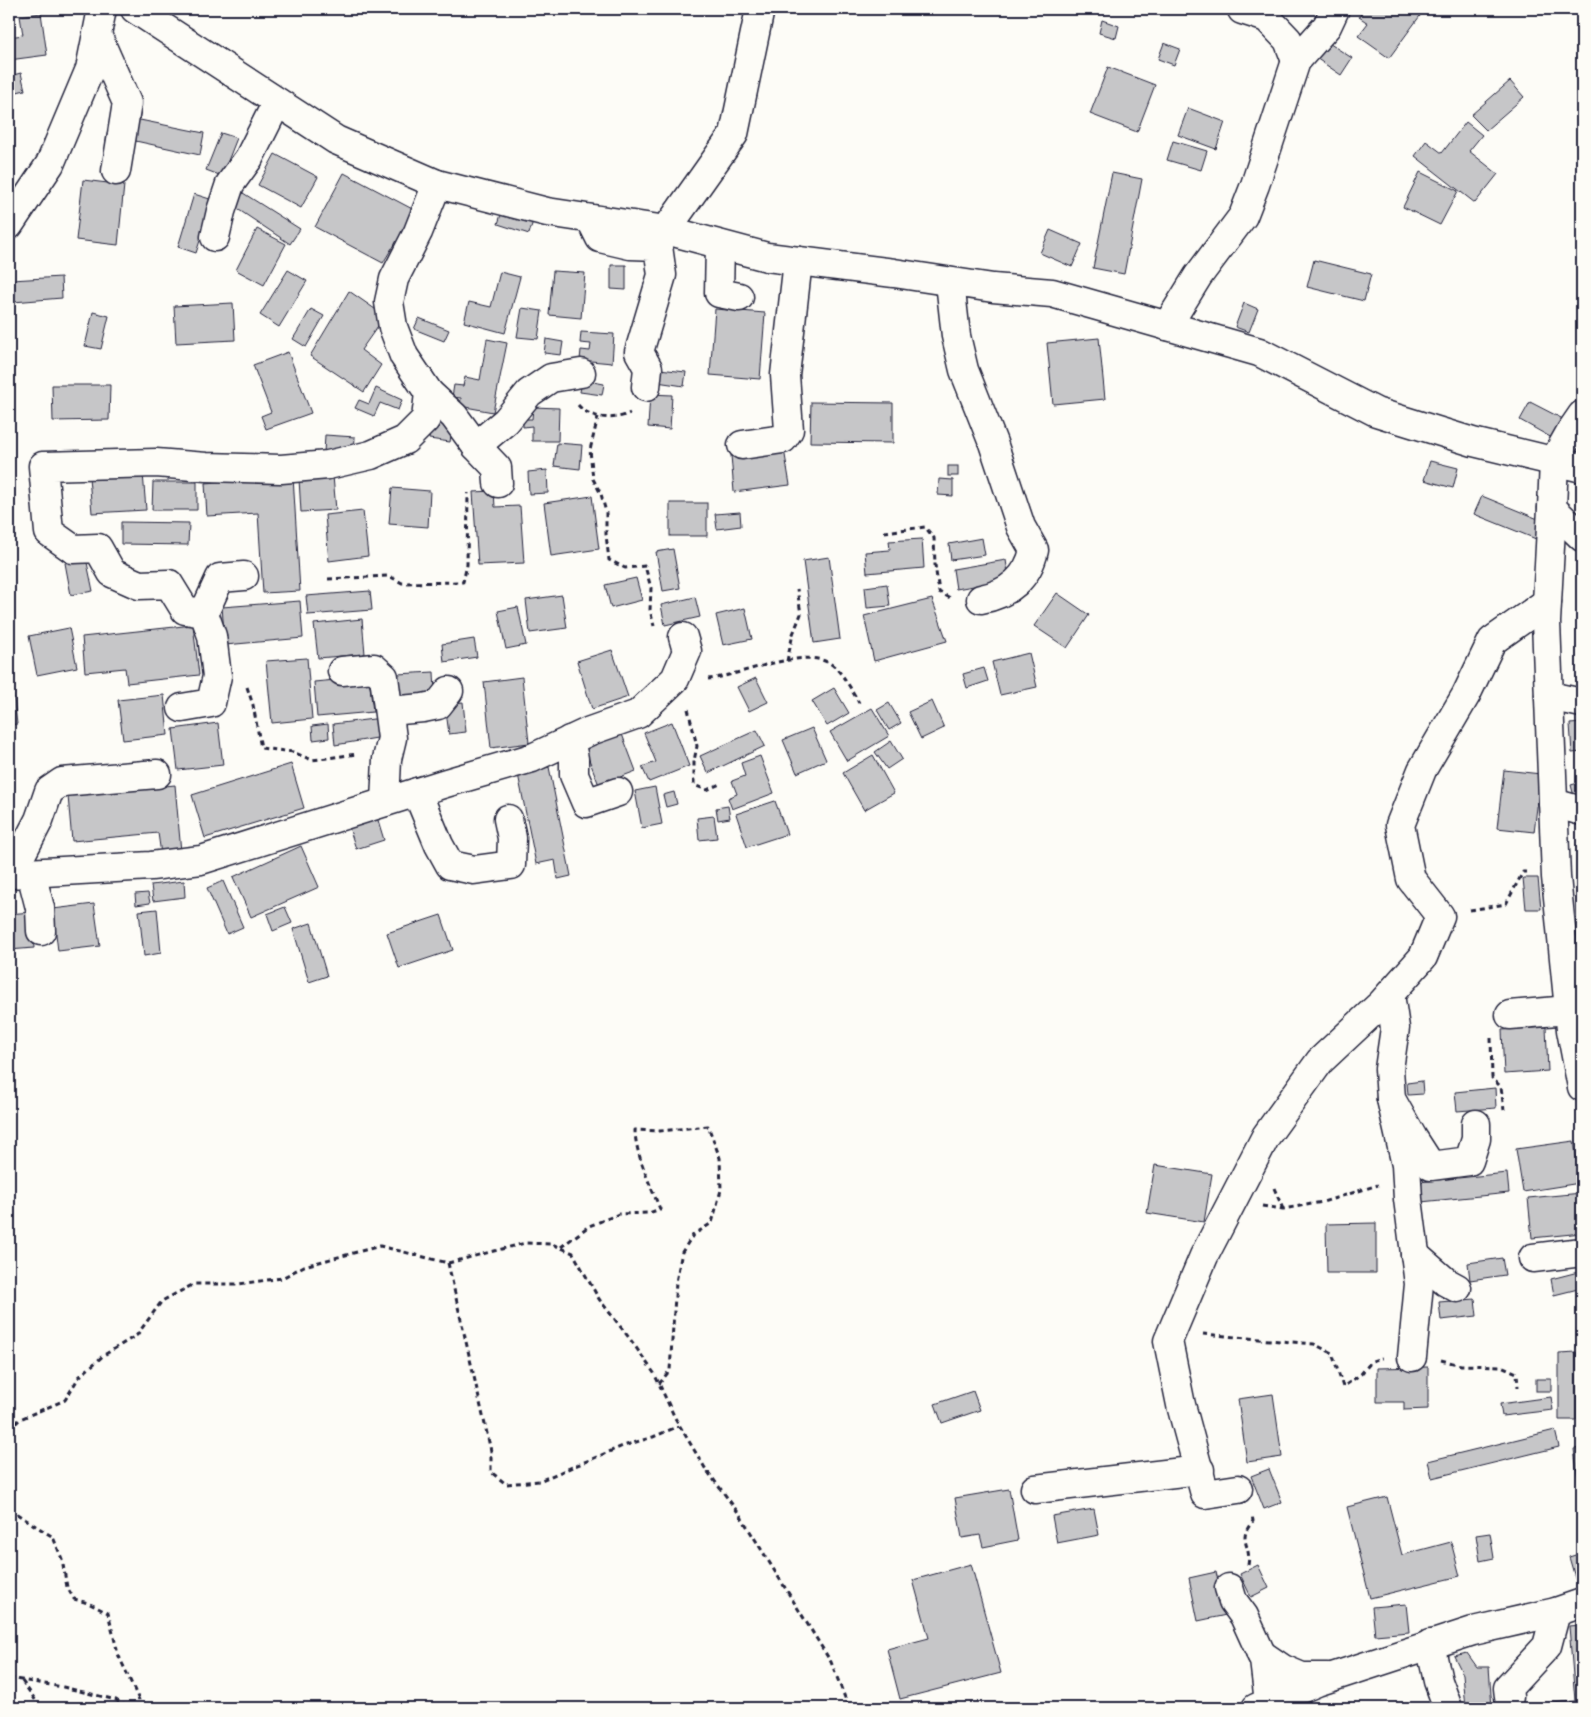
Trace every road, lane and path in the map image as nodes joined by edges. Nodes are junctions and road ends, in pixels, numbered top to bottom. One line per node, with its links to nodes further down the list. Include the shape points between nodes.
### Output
1 (134, 9): 7 (street)
2 (760, 9): 12 (street, via 734,134)
3 (1335, 9): 6 (street, via 1327,26)
4 (1242, 10): 6 (street, via 1267,18 1288,40)
5 (99, 22): 8 (street, via 127,103); 11 (street, via 90,69 50,164)
6 (1296, 61): 18 (street, via 1243,216 1198,276)
7 (277, 102): 9 (street, via 336,140); 13 (street, via 249,158 230,184)
8 (116, 171)
9 (437, 184): 10 (street, via 547,212); 21 (street, via 394,279 389,302 393,327 404,356)
10 (590, 219): 12 (street); 20 (street, via 600,238 630,245 658,246 662,275 639,352 648,368)
11 (9, 225)
12 (666, 230): 14 (street)
13 (214, 237)
14 (720, 245): 15 (street); 17 (street, via 719,293)
15 (798, 261): 16 (street); 24 (street, via 785,375 789,430 782,439)
16 (950, 282): 18 (street, via 1052,293); 35 (street, via 956,336 964,370 1021,527 1034,550 1031,562 1017,583 995,596)
17 (739, 297)
18 (1167, 326): 26 (street, via 1259,352 1376,412 1473,442)
19 (572, 374): 23 (path, via 572,398 581,409); 25 (street, via 551,378 529,393 506,421)
20 (646, 388): 23 (path, via 641,407 623,416)
21 (429, 393): 25 (street, via 454,416); 37 (street, via 426,419 405,440 371,455 328,465 281,469 156,463 43,466 49,532 72,550 98,548 112,573 139,585 169,584 185,610)
22 (1582, 415): 26 (street)
23 (598, 417): 38 (path, via 590,450 592,479 606,512 609,560 625,568 645,566 652,588 650,610 655,630 667,637)
24 (742, 445)
25 (476, 446): 28 (street, via 497,468); 33 (path, via 468,485 467,565 463,582 402,583 389,576)
26 (1554, 461): 27 (street); 29 (street)
27 (1582, 468)
28 (498, 483)
29 (1552, 508): 31 (street); 36 (street)
30 (884, 532): 35 (path, via 925,527 934,538 939,592 960,604)
31 (1582, 537)
32 (244, 576): 37 (street, via 220,578)
33 (328, 579)
34 (797, 589): 39 (path, via 801,614)
35 (980, 599)
36 (1547, 602): 44 (street); 62 (street, via 1492,641 1466,695 1422,770 1400,825 1411,879)
37 (204, 613): 47 (street, via 212,636 217,676 211,703)
38 (683, 637): 41 (street, via 686,651)
39 (787, 661): 41 (path, via 711,679); 45 (path, via 806,657 830,663 844,678)
40 (342, 671): 48 (street, via 374,668 384,677)
41 (675, 679): 49 (street, via 638,714); 52 (path, via 685,696 697,746 694,785 707,790)
42 (245, 680): 50 (path, via 261,748 293,752 312,760)
43 (449, 691): 48 (street, via 438,705)
44 (1549, 696): 46 (street); 56 (street)
45 (859, 703)
46 (1582, 703)
47 (182, 708)
48 (389, 711): 50 (street, via 392,738)
49 (570, 740): 53 (street, via 532,758); 54 (street, via 574,776 586,803)
50 (389, 751): 55 (street)
51 (157, 774): 60 (street, via 62,782 49,791)
52 (722, 783)
53 (417, 792): 55 (street); 58 (street, via 438,845 450,865 474,870 511,865 512,838)
54 (618, 792)
55 (385, 802): 60 (street, via 138,877)
56 (1553, 803): 57 (street); 59 (street)
57 (1582, 811)
58 (508, 819)
59 (1556, 865): 61 (street); 62 (path, via 1523,872 1506,904)
60 (17, 874): 63 (street, via 40,908)
61 (1571, 914): 65 (street)
62 (1440, 916): 64 (street, via 1423,957)
63 (41, 931)
64 (1390, 994): 68 (street, via 1395,1028 1389,1069); 71 (street, via 1320,1062 1266,1136)
65 (1569, 1010): 66 (street); 67 (street)
66 (1510, 1015): 69 (path, via 1496,1025 1490,1053 1492,1078 1501,1087 1504,1114 1490,1124)
67 (1582, 1087)
68 (1391, 1098): 69 (street, via 1431,1166 1469,1161 1476,1139); 70 (street)
69 (1476, 1124)
70 (1407, 1171): 71 (path, via 1380,1184 1323,1202 1283,1209); 74 (street)
71 (1232, 1202): 78 (street, via 1204,1256)
72 (560, 1247): 76 (path, via 525,1243); 80 (path, via 573,1253 599,1299); 80 (path, via 589,1226 619,1214 660,1208 635,1139 635,1130 708,1126 720,1158 721,1190 712,1223 693,1235 682,1252 676,1282 670,1370)
73 (1582, 1252): 75 (street)
74 (1414, 1255): 77 (street); 79 (street, via 1419,1284)
75 (1533, 1258)
76 (448, 1263): 82 (path, via 491,1451 491,1472 506,1484 539,1481); 83 (path, via 380,1246 304,1266 282,1278 239,1284 194,1284 162,1301 137,1335 104,1355 78,1377 65,1400 20,1419)
77 (1457, 1288)
78 (1173, 1331): 79 (path, via 1314,1344 1332,1353 1343,1387 1372,1361 1384,1357); 84 (street, via 1168,1341 1181,1405)
79 (1412, 1357): 81 (path, via 1461,1365 1500,1366 1517,1373)
80 (659, 1384): 82 (path)
81 (1518, 1386)
82 (679, 1426): 101 (path, via 705,1468 740,1514 811,1627 831,1662)
83 (9, 1430)
84 (1200, 1470): 85 (street, via 1205,1494); 86 (street)
85 (1238, 1489): 88 (path, via 1245,1497 1253,1521 1244,1539 1248,1564 1231,1572)
86 (1035, 1490)
87 (9, 1509): 100 (path, via 53,1537 74,1600 88,1603 108,1614 118,1654 139,1700)
88 (1229, 1588): 92 (street, via 1233,1602 1244,1616)
89 (1582, 1603): 90 (street)
90 (1556, 1612): 91 (street); 96 (street, via 1547,1646 1508,1688)
91 (1430, 1644): 94 (street); 102 (street)
92 (1262, 1654): 94 (street, via 1283,1669 1302,1677); 97 (street)
93 (9, 1678): 95 (path)
94 (1330, 1678): 97 (street)
95 (22, 1681): 98 (path); 99 (path, via 116,1700)
96 (1509, 1697)
97 (1263, 1705)
98 (42, 1708)
99 (128, 1708)
100 (138, 1708)
101 (849, 1708)
102 (1448, 1708)

